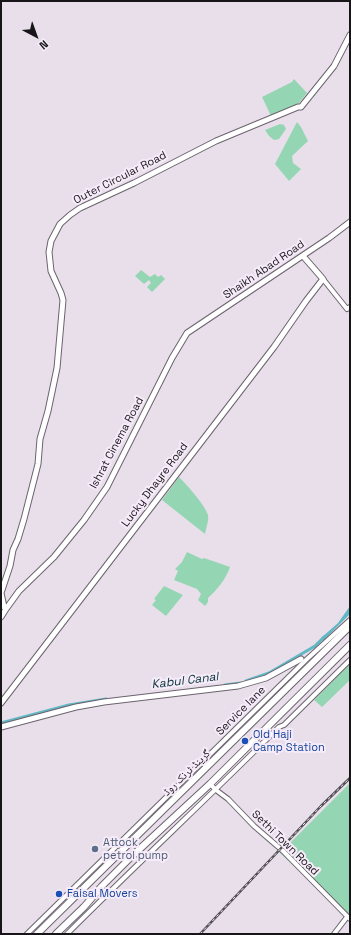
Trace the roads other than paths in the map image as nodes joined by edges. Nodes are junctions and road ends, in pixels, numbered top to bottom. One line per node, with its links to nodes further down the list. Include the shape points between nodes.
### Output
1 (350, 35): 7 (main road, Outer Circular Road, via 334,66 302,107 216,141 80,208 60,224 51,241 49,252 51,271 63,300 57,368 40,439 38,464 1,593)
2 (350, 222): 3 (main road, Shaikh Abad Road)
3 (303, 256): 4 (main road); 6 (main road, Shaikh Abad Road)
4 (323, 279): 5 (street); 17 (main road, Lucky Dhayre Road, via 274,347)
5 (349, 308)
6 (187, 333): 7 (main road, Ishrat Cinema Road, via 107,488 54,557 19,591)
7 (6, 609): 8 (main road, Ishrat Cinema Road)
8 (1, 617)
9 (350, 620): 15 (street, Service lane)
10 (350, 626): 12 (highway, گرینڈ ٹرنک روڈ)
11 (350, 633): 12 (highway)
12 (340, 635): 20 (highway, گرینڈ ٹرنک روڈ)
13 (350, 645): 21 (highway, گرینڈ ٹرنک روڈ)
14 (301, 659): 15 (street); 18 (main road, via 266,678 238,686 97,703)
15 (307, 659): 19 (street, Service lane)
16 (350, 660): 22 (street)
17 (1, 703)
18 (1, 727)
19 (198, 766): 20 (street); 24 (street, Service lane)
20 (201, 774): 25 (highway, گرینڈ ٹرنک روڈ)
21 (210, 784): 22 (street, Sethi Town Road); 26 (highway, گرینڈ ٹرنک روڈ, via 131,857)
22 (216, 790): 23 (street, Sethi Town Road, via 283,851); 27 (street)
23 (349, 918): 28 (street, Sethi Town Road)
24 (27, 934)
25 (37, 934)
26 (56, 934)
27 (67, 934)
28 (334, 934)

